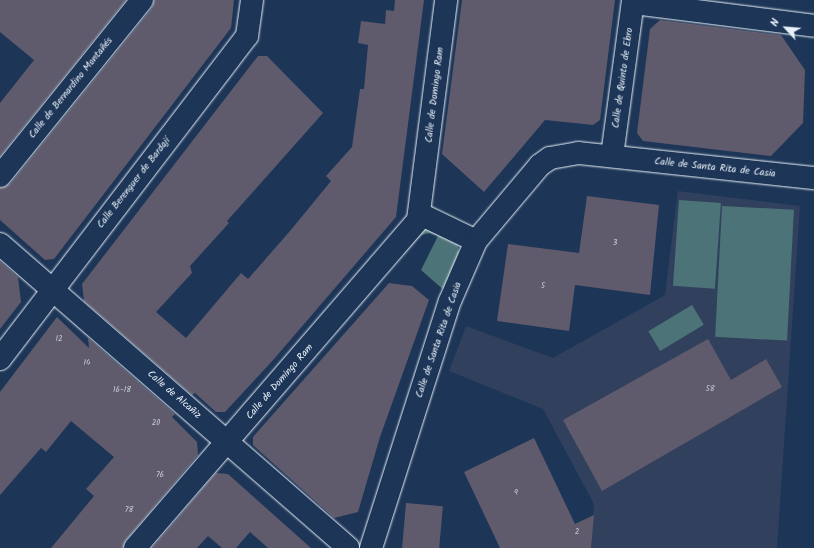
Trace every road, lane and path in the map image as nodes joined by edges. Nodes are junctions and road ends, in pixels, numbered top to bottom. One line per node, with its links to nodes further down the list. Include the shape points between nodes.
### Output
1 (142, 0): 7 (street, Calle de Bernardino Montañés)
2 (252, 0): 12 (street, Calle Berenguer de Bardají, via 248,36)
3 (446, 0): 9 (street, Calle de Domingo Ram)
4 (633, 1): 5 (street); 6 (street, Calle de Quinto de Ebro)
5 (814, 26)
6 (612, 156): 8 (street, Calle de Santa Rita de Casia); 10 (street, Calle de Santa Rita de Casia, via 579,153 550,158 531,172)
7 (0, 176)
8 (814, 178)
9 (420, 214): 10 (street); 14 (street, Calle de Domingo Ram, via 412,228)
10 (476, 241): 17 (street, Calle de Santa Rita de Casia, via 450,301)
11 (0, 244): 12 (street, Calle de Alcañiz)
12 (52, 289): 13 (street, Calle Berenguer de Bardají); 14 (street, Calle de Alcañiz)
13 (0, 359)
14 (228, 442): 15 (street, Calle de Domingo Ram); 16 (street, Calle de Alcañiz)
15 (135, 548)
16 (348, 548)
17 (371, 548)

